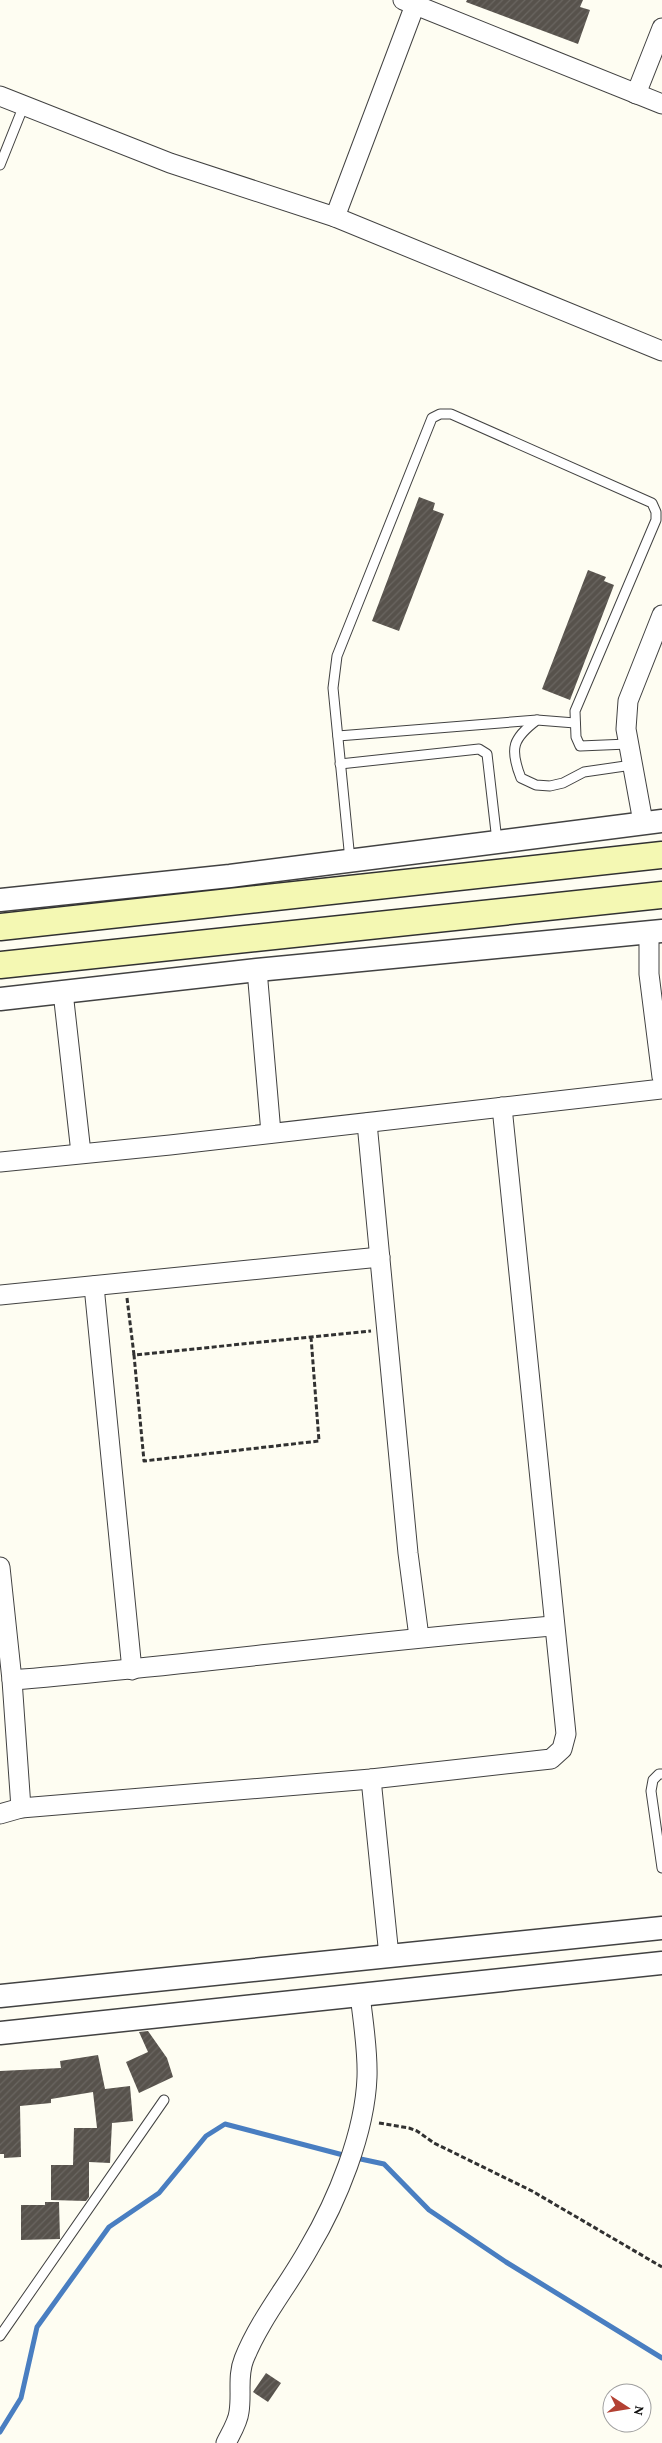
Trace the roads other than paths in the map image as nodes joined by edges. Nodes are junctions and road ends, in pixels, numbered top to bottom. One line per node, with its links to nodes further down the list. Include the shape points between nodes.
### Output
1 (409, 2): 3 (street); 8 (street)
2 (662, 28): 3 (street)
3 (636, 94): 5 (street)
4 (0, 96): 6 (street)
5 (662, 104)
6 (24, 105): 7 (lane); 8 (street, via 170,163)
7 (0, 165)
8 (335, 217): 9 (street)
9 (662, 351)
10 (662, 616): 14 (street, via 628,701)
11 (537, 720): 12 (lane); 13 (lane); 16 (lane, via 519,734 515,763 521,778 536,785 550,786 584,772)
12 (575, 723): 13 (lane, via 575,711 656,520 656,512 652,503 451,414 440,414 432,418 337,656 333,688); 14 (lane, via 580,746)
13 (338, 736): 15 (lane)
14 (628, 744): 16 (street)
15 (340, 764): 18 (lane, via 479,749 488,754); 20 (lane)
16 (632, 765): 17 (street)
17 (652, 822): 18 (street)
18 (498, 841): 20 (street)
19 (662, 855): 23 (main road)
20 (350, 860): 22 (street)
21 (662, 895): 25 (main road)
22 (0, 900)
23 (0, 927)
24 (656, 932): 26 (street); 29 (street, via 649,974)
25 (0, 965)
26 (257, 970): 27 (street); 33 (street)
27 (63, 992): 28 (street); 34 (street)
28 (0, 1000)
29 (662, 1077)
30 (662, 1090): 31 (street)
31 (502, 1107): 32 (street); 40 (street)
32 (367, 1123): 33 (street); 36 (street)
33 (271, 1133): 34 (street)
34 (82, 1154): 35 (street)
35 (0, 1162)
36 (380, 1257): 37 (street); 41 (street)
37 (94, 1286): 38 (street); 42 (street)
38 (0, 1295)
39 (0, 1567): 43 (street)
40 (554, 1626): 41 (street); 45 (street, via 566,1734 562,1749 551,1758)
41 (419, 1637): 42 (street)
42 (132, 1670): 43 (street)
43 (12, 1680): 46 (street)
44 (662, 1774): 48 (lane, via 653,1780 651,1791)
45 (371, 1779): 46 (street); 50 (street)
46 (21, 1808): 47 (street)
47 (0, 1814)
48 (662, 1868)
49 (662, 1928): 50 (street)
50 (389, 1956): 52 (street)
51 (662, 1963): 53 (street)
52 (286, 1967): 54 (street); 55 (street)
53 (360, 1994): 55 (street); 59 (street, via 367,2077 361,2121 345,2172 310,2248 260,2325 243,2360 239,2378 239,2414)
54 (0, 1996)
55 (289, 2002): 56 (street)
56 (0, 2033)
57 (164, 2100): 58 (lane)
58 (0, 2336)
59 (226, 2443)

